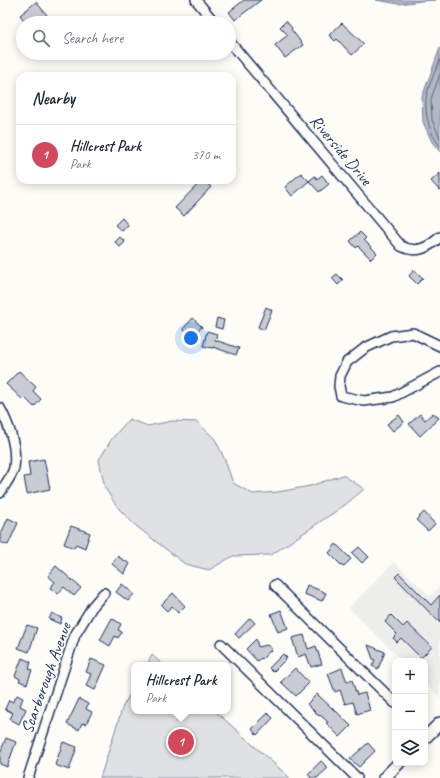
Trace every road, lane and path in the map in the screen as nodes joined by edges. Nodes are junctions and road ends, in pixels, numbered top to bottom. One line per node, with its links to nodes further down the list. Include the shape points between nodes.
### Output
1 (196, 0): 2 (street)
2 (209, 16)
3 (236, 49): 4 (street, Riverside Drive, via 396,241 408,249 415,250 430,246)
4 (440, 237)
5 (440, 346): 6 (street, via 413,333 391,336 366,348 347,362 340,376 339,386 341,396 364,401 393,397)
6 (440, 372)
7 (0, 408): 8 (street, via 13,446 14,469)
8 (0, 493)
9 (275, 585): 12 (street)
10 (104, 593): 16 (street, Scarborough Avenue, via 75,635)
11 (221, 644): 17 (street)
12 (392, 700)
13 (440, 723): 14 (main road)
14 (428, 733)
15 (396, 766): 18 (main road)
16 (28, 778)
17 (357, 778)
18 (384, 778)

